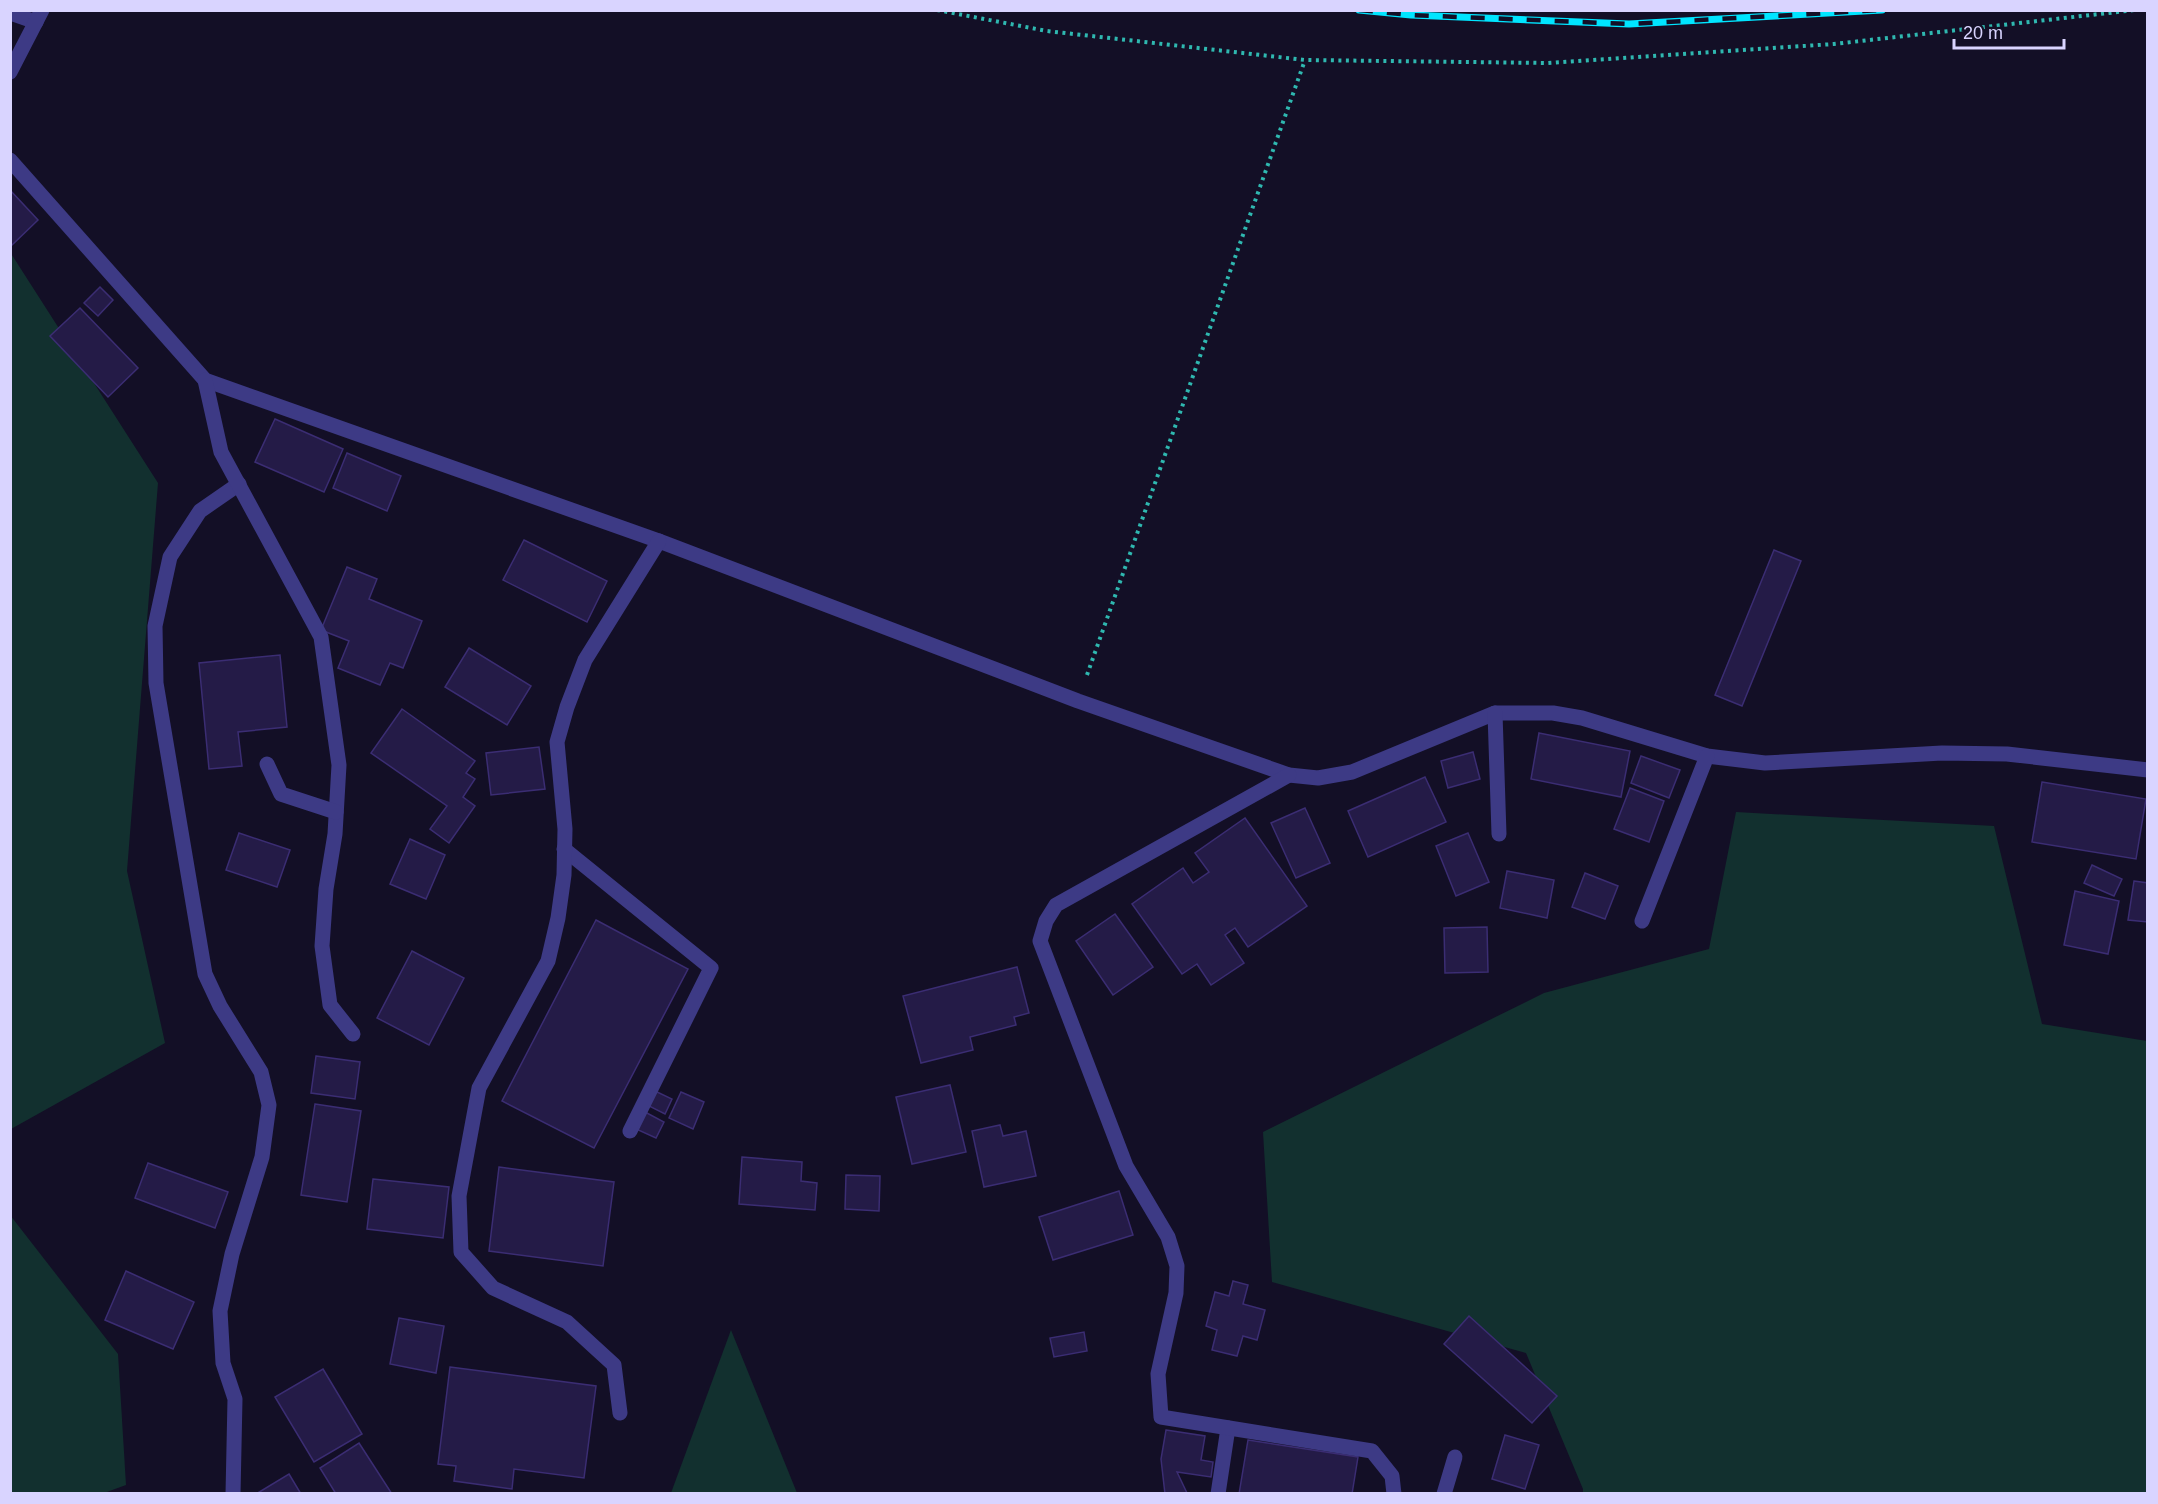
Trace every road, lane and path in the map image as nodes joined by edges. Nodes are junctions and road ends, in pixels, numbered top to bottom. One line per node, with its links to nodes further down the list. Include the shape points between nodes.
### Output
1 (938, 10): 5 (path, via 1047,31)
2 (2135, 10): 5 (path, via 1834,44 1548,63)
3 (10, 13): 4 (street)
4 (39, 16): 6 (street)
5 (1305, 60): 11 (path)
6 (10, 72)
7 (10, 160): 8 (street)
8 (205, 380): 9 (street, via 221,452); 10 (street)
9 (239, 484): 17 (street, via 321,637 339,765); 26 (street, via 200,511 170,557 155,626 156,682 205,974 261,1072 269,1105 262,1157 232,1254 220,1311 223,1363 236,1399)
10 (659, 541): 11 (street); 19 (street, via 585,660 567,707 557,742)
11 (1077, 701): 16 (street)
12 (1495, 713): 13 (street, via 1553,713 1582,718); 16 (street, via 1352,772 1318,778); 18 (street)
13 (1707, 756): 15 (street, via 1765,763 1942,753 2007,754); 20 (street)
14 (267, 764): 17 (street, via 281,794)
15 (2148, 770)
16 (1288, 775): 24 (street, via 1056,905 1040,941 1126,1166 1168,1237 1177,1266 1176,1293 1158,1374 1161,1417)
17 (336, 812): 21 (street, via 322,946 330,1005)
18 (1499, 834)
19 (564, 849): 22 (street, via 711,968); 23 (street, via 558,918 548,961 479,1088 459,1196 460,1252 493,1288 567,1322 614,1365)
20 (1642, 921)
21 (353, 1034)
22 (630, 1131)
23 (620, 1413)
24 (1228, 1428): 27 (street); 28 (street, via 1372,1451 1392,1476)
25 (1455, 1457): 29 (street)
26 (233, 1494)
27 (1218, 1494)
28 (1394, 1494)
29 (1444, 1494)

